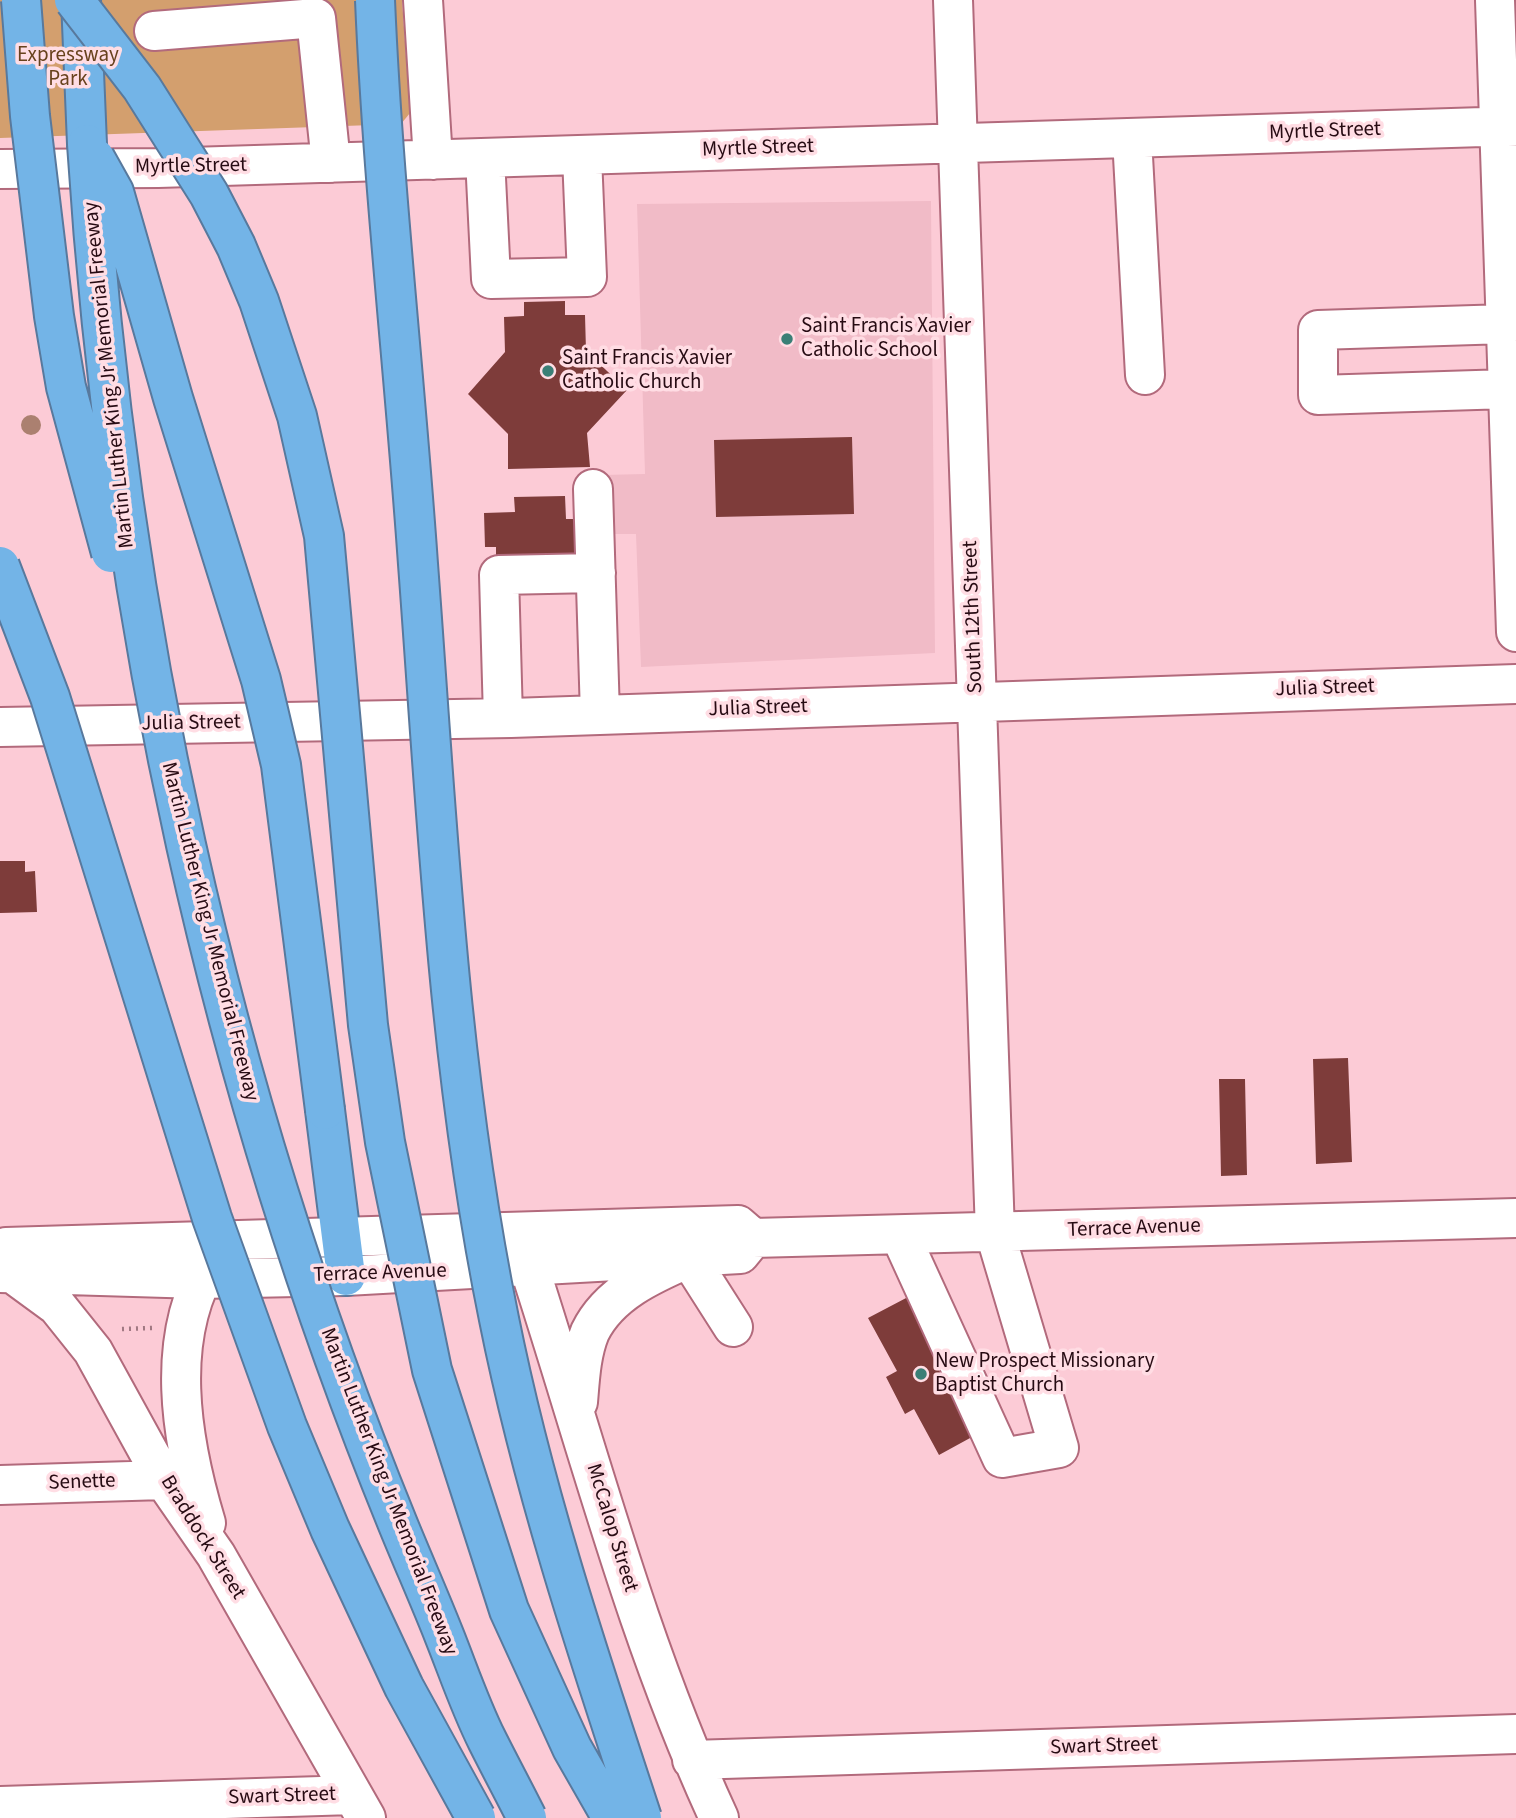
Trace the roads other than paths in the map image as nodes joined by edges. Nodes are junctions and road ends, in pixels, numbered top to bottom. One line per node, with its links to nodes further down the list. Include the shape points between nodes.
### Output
1 (21, 0): 26 (highway, bridge, via 38,183 66,387)
2 (74, 0): 53 (highway, bridge, via 142,89 209,194 259,301 297,416 324,536 368,1026 385,1142 432,1370 509,1610 572,1748)
3 (81, 0): 12 (highway, Martin Luther King Jr Memorial Freeway, bridge)
4 (375, 0): 54 (highway, bridge, via 447,955 466,1132 524,1430 588,1658)
5 (423, 0): 15 (street)
6 (953, 0): 11 (street, South 12th Street)
7 (1495, 0): 9 (street)
8 (154, 31): 16 (street, via 316,18)
9 (1507, 127): 10 (street, Myrtle Street); 18 (street)
10 (1132, 138): 11 (street, Myrtle Street); 19 (street)
11 (958, 142): 13 (street, Myrtle Street); 27 (street, South 12th Street)
12 (87, 144): 26 (highway, Martin Luther King Jr Memorial Freeway, bridge, via 115,449); 33 (highway, bridge, via 114,192 261,680 281,765)
13 (582, 156): 14 (street, Myrtle Street); 14 (street, via 587,277 491,279)
14 (485, 158): 15 (street, Myrtle Street)
15 (433, 160): 16 (street, Myrtle Street)
16 (331, 163): 17 (street, Myrtle Street)
17 (0, 169)
18 (1506, 324): 20 (street); 20 (street, via 1318,330 1318,395)
19 (1144, 375)
20 (1508, 388): 24 (street)
21 (593, 489): 23 (street)
22 (0, 566): 51 (highway, bridge, via 50,697 212,1218 287,1426 404,1687)
23 (596, 573): 28 (street); 29 (street, via 499,575)
24 (1516, 632)
25 (1516, 684): 27 (street, Julia Street)
26 (155, 698): 52 (highway, Martin Luther King Jr Memorial Freeway, bridge, via 208,940 293,1238 373,1465 471,1705)
27 (977, 700): 28 (street, Julia Street); 32 (street, South 12th Street)
28 (600, 715): 29 (street, Julia Street)
29 (503, 718): 30 (street, Julia Street)
30 (0, 727)
31 (1516, 1218): 32 (street, Terrace Avenue)
32 (995, 1233): 34 (street, Terrace Avenue); 34 (street, South 12th Street, via 1059,1448 1002,1458)
33 (341, 1236): 36 (street, Terrace Avenue); 37 (street, Terrace Avenue); 40 (highway)
34 (901, 1237): 35 (street, Terrace Avenue)
35 (753, 1238): 37 (street, Terrace Avenue, via 738,1226); 38 (street, Terrace Avenue, via 740,1254)
36 (239, 1239): 39 (street, Terrace Avenue, via 6,1247); 41 (street, via 214,1258)
37 (523, 1250): 38 (street, Terrace Avenue); 40 (street, Terrace Avenue); 43 (street, McCalop Street)
38 (690, 1258): 42 (street); 43 (street, via 632,1286 606,1310 591,1332 582,1360)
39 (5, 1267): 41 (street, Terrace Avenue); 44 (street, Braddock Street, via 57,1306 80,1333)
40 (346, 1276): 41 (street, Terrace Avenue)
41 (200, 1279): 46 (street, via 189,1308 183,1347 184,1435)
42 (733, 1326)
43 (577, 1415): 48 (street, McCalop Street, via 640,1621)
44 (164, 1480): 45 (street, Senette); 46 (street, Braddock Street)
45 (0, 1485)
46 (216, 1555): 50 (street, Braddock Street)
47 (1516, 1734): 48 (street, Swart Street)
48 (692, 1760): 55 (street, McCalop Street)
49 (0, 1806): 50 (street, Swart Street)
50 (360, 1807)
51 (476, 1818)
52 (527, 1818)
53 (612, 1818)
54 (642, 1818)
55 (719, 1818)

